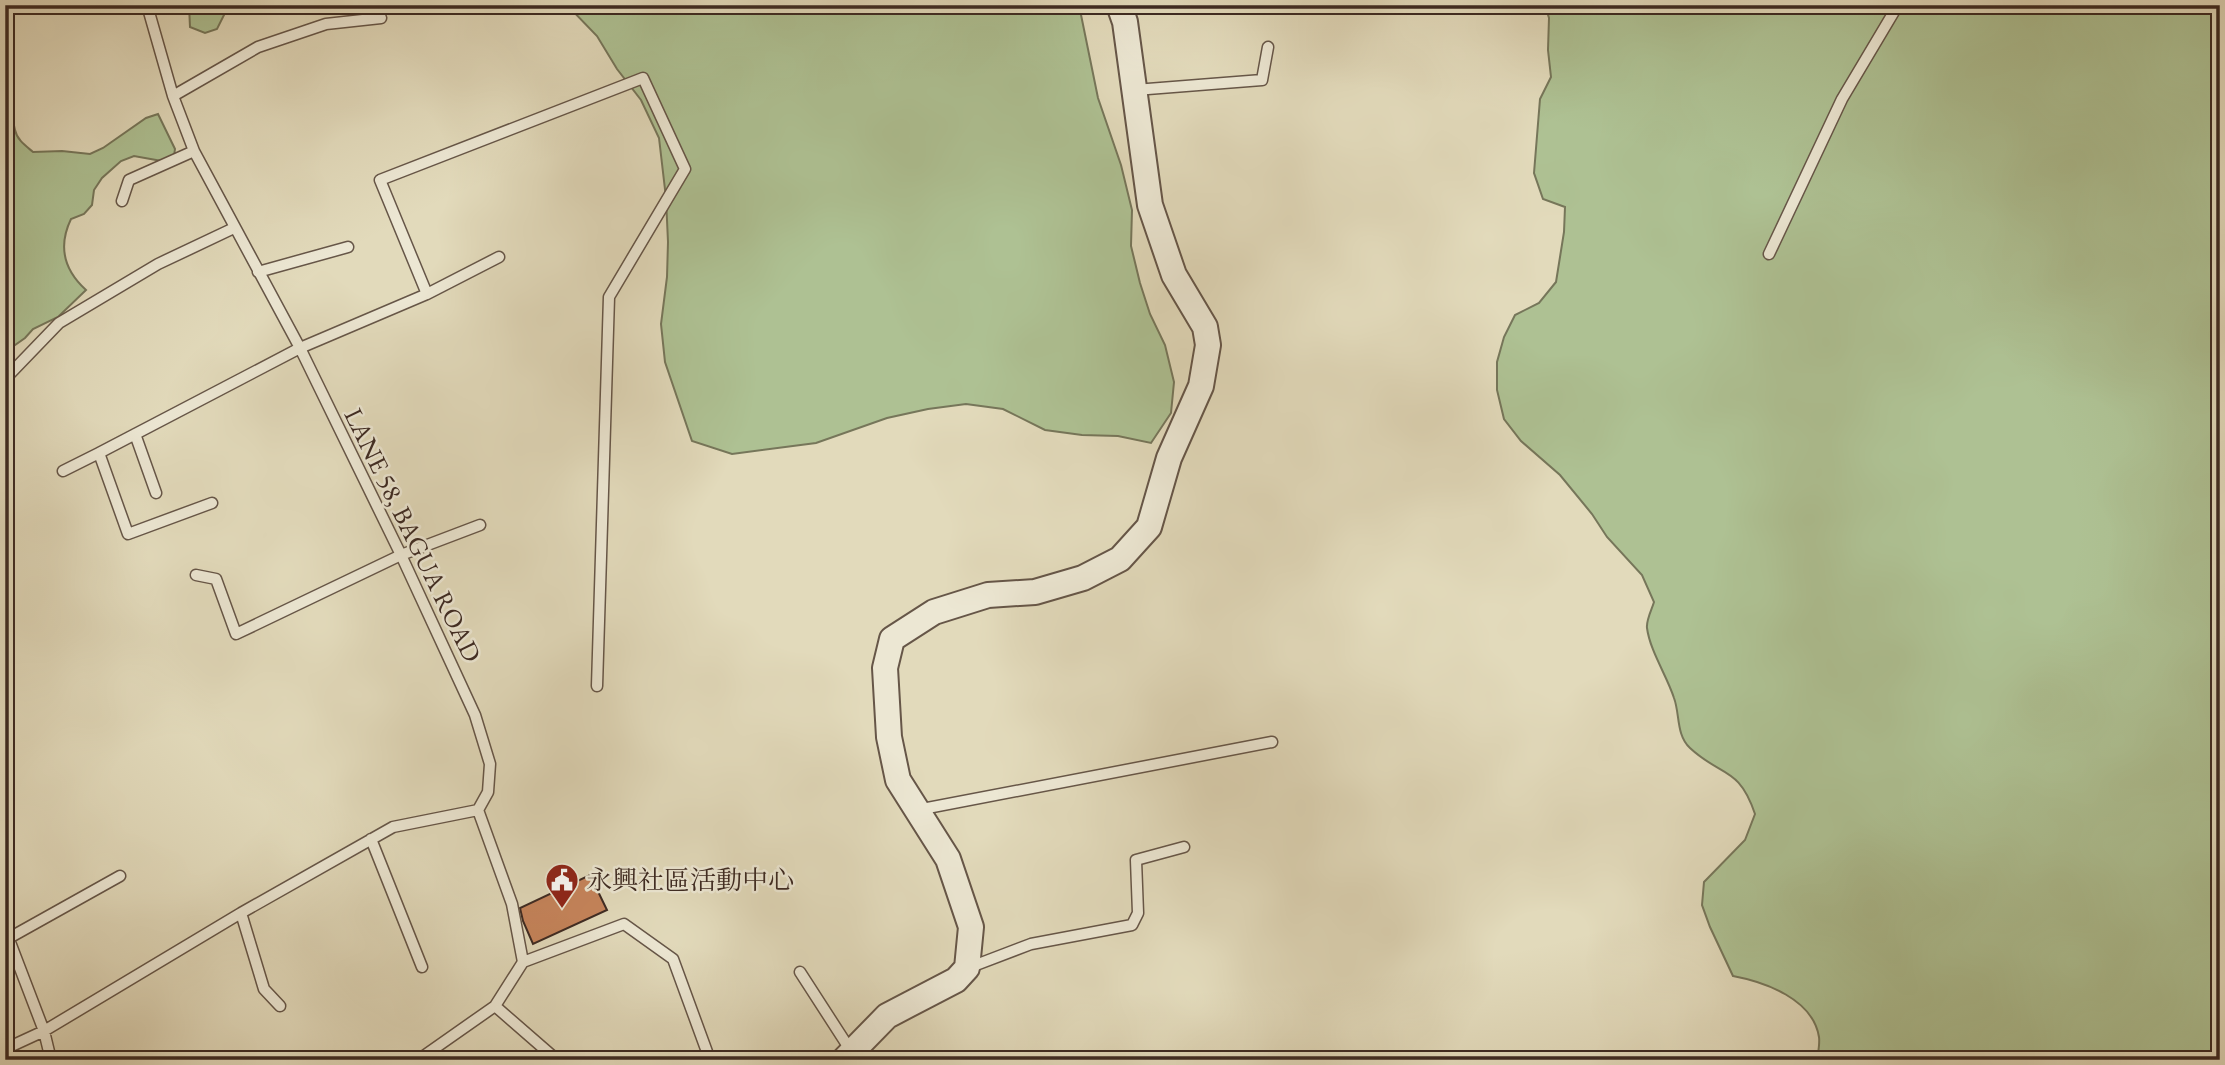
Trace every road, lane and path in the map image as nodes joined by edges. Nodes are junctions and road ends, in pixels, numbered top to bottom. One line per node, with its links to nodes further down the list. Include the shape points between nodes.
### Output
1 (147, 5): 7 (lane, LANE 58, BAGUA ROAD)
2 (1119, 5): 6 (street)
3 (1898, 5): 12 (lane, via 1842,99)
4 (381, 18): 7 (lane, via 326,24 258,47)
5 (1268, 47): 6 (lane, via 1262,80)
6 (1135, 90): 29 (street, via 1150,205 1174,275 1205,327 1208,345 1201,386 1169,457 1149,527 1120,559 1083,578 1047,589 988,595 934,612 892,639 885,668 889,737 898,780)
7 (173, 96): 8 (lane, LANE 58, BAGUA ROAD)
8 (194, 151): 9 (lane, via 129,180); 10 (lane, LANE 58, BAGUA ROAD)
9 (122, 201)
10 (234, 228): 14 (lane, LANE 58, BAGUA ROAD); 17 (lane, via 158,264 59,323)
11 (348, 247): 14 (lane)
12 (1769, 254)
13 (499, 257): 15 (lane)
14 (258, 272): 16 (lane, LANE 58, BAGUA ROAD)
15 (427, 294): 16 (lane); 26 (lane, via 380,180 643,78 685,169 609,297)
16 (300, 348): 18 (lane); 24 (lane, LANE 58, BAGUA ROAD)
17 (5, 379)
18 (135, 434): 19 (lane); 21 (lane)
19 (99, 453): 20 (lane); 22 (lane, via 128,534)
20 (63, 471)
21 (156, 493)
22 (212, 503)
23 (480, 525): 24 (lane)
24 (401, 555): 25 (lane, via 236,634 216,579); 28 (lane, LANE 58, BAGUA ROAD, via 475,715 490,764 488,792)
25 (197, 575)
26 (597, 686)
27 (1272, 742): 29 (lane)
28 (478, 810): 30 (lane, via 393,827); 35 (lane, via 512,904)
29 (916, 810): 37 (street, via 948,859 971,928)
30 (371, 839): 33 (lane); 36 (lane)
31 (1184, 848): 37 (lane, via 1136,860 1139,913 1132,925 1031,944)
32 (120, 876): 34 (lane)
33 (241, 913): 39 (lane, via 264,989); 41 (lane)
34 (7, 933): 41 (lane)
35 (523, 962): 40 (lane); 47 (lane, via 624,924 673,959)
36 (422, 967)
37 (967, 968): 43 (street, via 956,980 887,1016)
38 (800, 972): 43 (lane)
39 (280, 1006)
40 (495, 1006): 45 (lane); 46 (lane)
41 (44, 1031): 42 (lane); 44 (lane)
42 (5, 1049)
43 (848, 1055)
44 (51, 1060)
45 (418, 1060)
46 (557, 1060)
47 (710, 1060)

